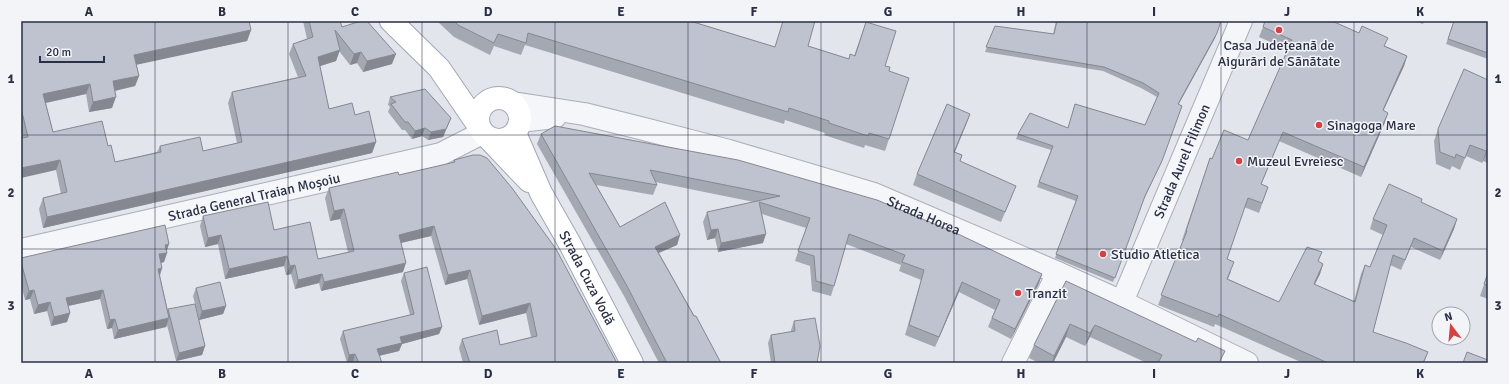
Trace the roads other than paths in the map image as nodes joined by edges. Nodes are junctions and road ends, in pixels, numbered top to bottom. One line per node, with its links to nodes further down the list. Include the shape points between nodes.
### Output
1 (391, 21): 3 (main road, Strada Cuza Vodă)
2 (1241, 21): 9 (street, Strada Aurel Filimon)
3 (439, 68): 4 (main road, Strada Cuza Vodă); 5 (main road, Strada Cuza Vodă)
4 (512, 114): 5 (main road, via 509,138 495,140); 5 (main road, via 492,99 485,103 477,118); 6 (main road, Strada Cuza Vodă); 8 (street, Strada Horea, via 584,114 728,151 874,194)
5 (483, 132): 6 (main road, Strada Cuza Vodă); 7 (street, Strada General Traian Moșoiu, via 441,154)
6 (541, 193): 10 (main road, Strada Cuza Vodă)
7 (21, 250)
8 (1058, 273): 9 (street, Strada Horea); 11 (street)
9 (1122, 302): 12 (street, Strada Horea)
10 (632, 363)
11 (1013, 363)
12 (1247, 363)

